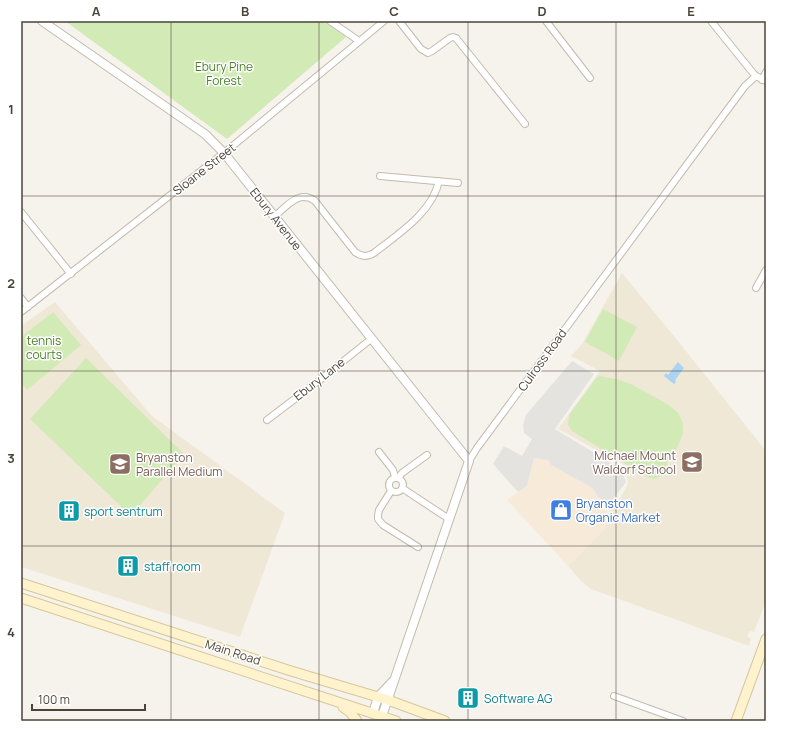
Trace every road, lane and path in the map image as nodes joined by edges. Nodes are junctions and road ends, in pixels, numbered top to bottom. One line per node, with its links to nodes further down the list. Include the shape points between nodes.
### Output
1 (42, 21): 13 (street, Ebury Avenue, via 205,134)
2 (330, 21): 7 (street)
3 (384, 21): 7 (street, Sloane Street)
4 (399, 21): 12 (street, via 421,49 428,53 450,38 456,38)
5 (546, 21): 10 (street)
6 (711, 21): 9 (street)
7 (359, 41): 13 (street, Sloane Street)
8 (766, 72): 11 (street)
9 (756, 76): 11 (street); 29 (street, Culross Road, via 745,86)
10 (590, 78)
11 (764, 81)
12 (525, 124)
13 (224, 153): 18 (street, Ebury Avenue); 20 (street, Sloane Street)
14 (380, 176): 15 (street)
15 (439, 181): 16 (street); 18 (street, via 436,191 421,215 367,256 360,256 355,252 315,201 309,198 297,198)
16 (458, 183)
17 (21, 212): 20 (street)
18 (274, 217): 25 (street, Ebury Avenue)
19 (766, 270): 21 (street)
20 (71, 274): 23 (street, Sloane Street)
21 (756, 288)
22 (21, 298): 23 (street)
23 (28, 307): 24 (street, Sloane Street)
24 (21, 312)
25 (371, 339): 26 (street, Ebury Lane); 29 (street, Ebury Avenue)
26 (267, 420)
27 (379, 452): 30 (street)
28 (427, 455): 30 (street)
29 (469, 461): 33 (street, Culross Road)
30 (397, 478): 31 (street, via 402,482); 32 (street, via 389,482)
31 (402, 488): 32 (street, via 396,492); 33 (street)
32 (391, 490): 34 (street, via 379,510 378,519 383,525)
33 (449, 519): 39 (street, Culross Road)
34 (418, 547)
35 (21, 583): 41 (main road, Main Road)
36 (21, 598): 43 (main road, Main Road)
37 (766, 639): 38 (main road)
38 (763, 654): 50 (main road)
39 (394, 679): 41 (street, Culross Road); 42 (street, Culross Road)
40 (614, 696): 49 (street)
41 (378, 697): 42 (main road, Main Road); 44 (street, Culross Road)
42 (388, 700): 45 (street, Culross Road); 48 (main road, Main Road)
43 (337, 702): 44 (main road, Main Road); 46 (main road)
44 (371, 717): 45 (main road, Main Road)
45 (381, 718): 47 (main road, Main Road)
46 (358, 721)
47 (396, 721)
48 (445, 721)
49 (683, 721)
50 (736, 721)

